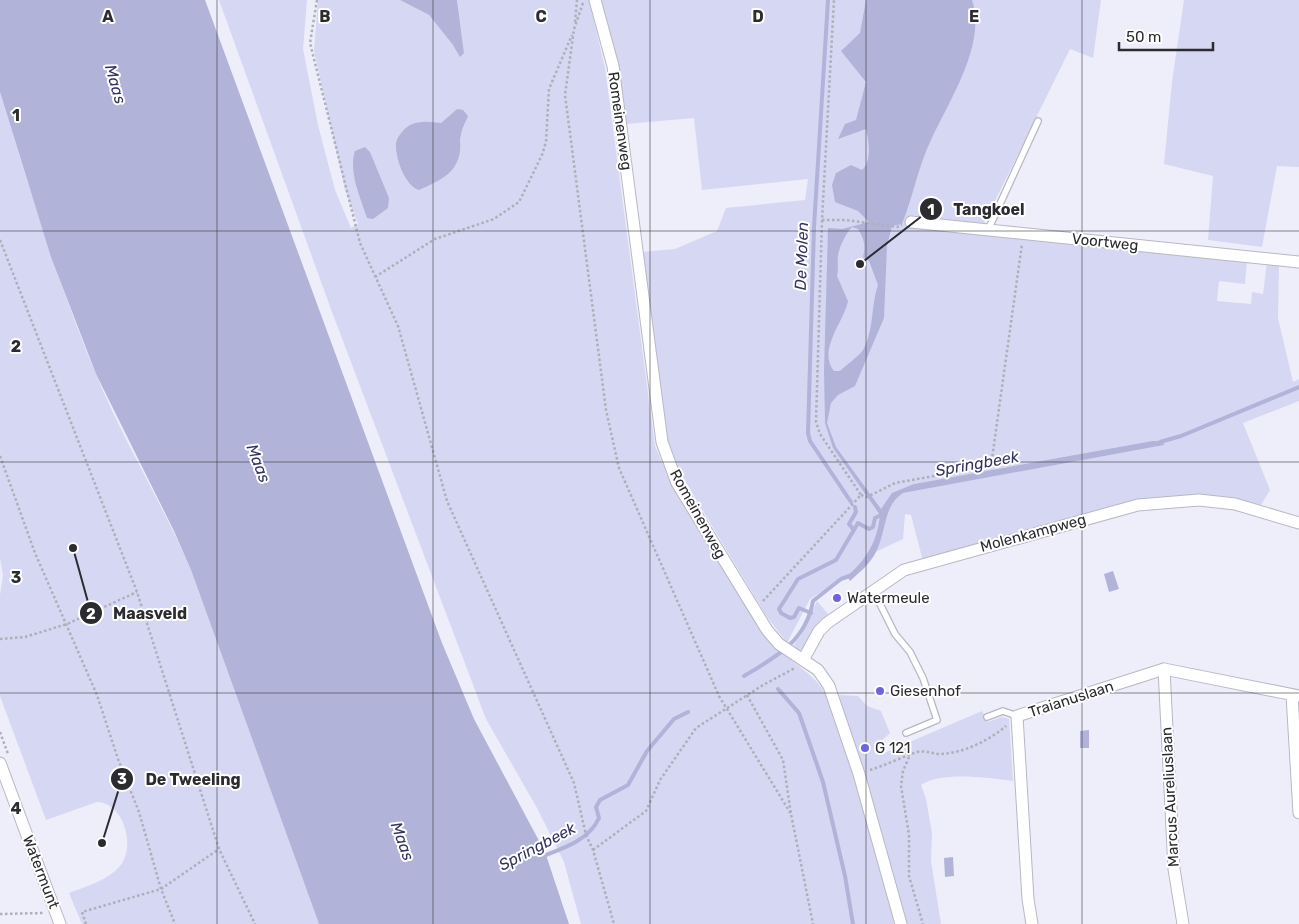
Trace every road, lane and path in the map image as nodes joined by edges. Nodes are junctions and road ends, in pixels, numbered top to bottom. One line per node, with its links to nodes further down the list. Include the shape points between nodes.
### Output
1 (317, 0): 15 (path, via 310,43 360,243)
2 (577, 0): 6 (path)
3 (584, 0): 6 (path)
4 (595, 0): 21 (street, Romeinenweg, via 612,66 662,442 677,483)
5 (834, 0): 8 (path)
6 (574, 29): 15 (path, via 549,89 546,142 542,155 519,202 494,219 435,239); 28 (path, via 565,95 606,410 619,468)
7 (1038, 121): 11 (lane)
8 (822, 220): 10 (path); 17 (path, via 816,422 820,434)
9 (911, 222): 11 (street, Voortweg)
10 (897, 227)
11 (988, 230): 12 (street, Voortweg)
12 (1024, 234): 14 (street, Voortweg); 17 (path, via 991,466 896,483 867,497)
13 (0, 240): 20 (path)
14 (1299, 262)
15 (375, 277): 38 (path, via 398,326 447,501 574,784 586,835)
16 (0, 456): 22 (path, via 35,553)
17 (861, 496): 21 (path)
18 (1299, 523): 19 (street, Molenkampweg, via 1235,504 1199,500 1138,505 904,570)
19 (873, 590): 24 (street, Molenkampweg, via 827,623); 31 (lane, via 895,634 910,652 937,720)
20 (137, 592): 22 (path); 37 (path)
21 (755, 610): 24 (street, Romeinenweg, via 779,644)
22 (67, 624): 23 (path, via 25,637); 39 (path, via 97,695 139,812)
23 (0, 638)
24 (798, 657): 26 (path, via 794,668); 34 (street, Romeinenweg, via 818,670 829,686)
25 (1164, 668): 27 (street, Traianuslaan); 30 (street, Traianuslaan); 50 (street, Marcus Aureliuslaan, via 1174,869)
26 (747, 695): 28 (path); 35 (path, via 783,760)
27 (1296, 695): 36 (street)
28 (727, 709): 35 (path); 38 (path, via 696,728 660,780 646,811)
29 (987, 716): 30 (lane, via 1003,711)
30 (1017, 716): 32 (path, via 971,748 937,754 927,751); 49 (street, Traianuslaan)
31 (906, 733)
32 (909, 756): 34 (path); 48 (path, via 901,786 910,835 909,876)
33 (0, 763): 41 (street, Watermunt)
34 (859, 774): 47 (street, Romeinenweg)
35 (791, 814): 46 (path)
36 (1299, 814)
37 (219, 849): 39 (path); 44 (path)
38 (593, 850): 45 (path)
39 (161, 889): 42 (path, via 82,912); 43 (path)
40 (0, 914): 41 (path)
41 (58, 919)
42 (86, 924)
43 (175, 924)
44 (255, 924)
45 (614, 924)
46 (812, 924)
47 (901, 924)
48 (923, 924)
49 (1032, 924)
50 (1183, 924)

